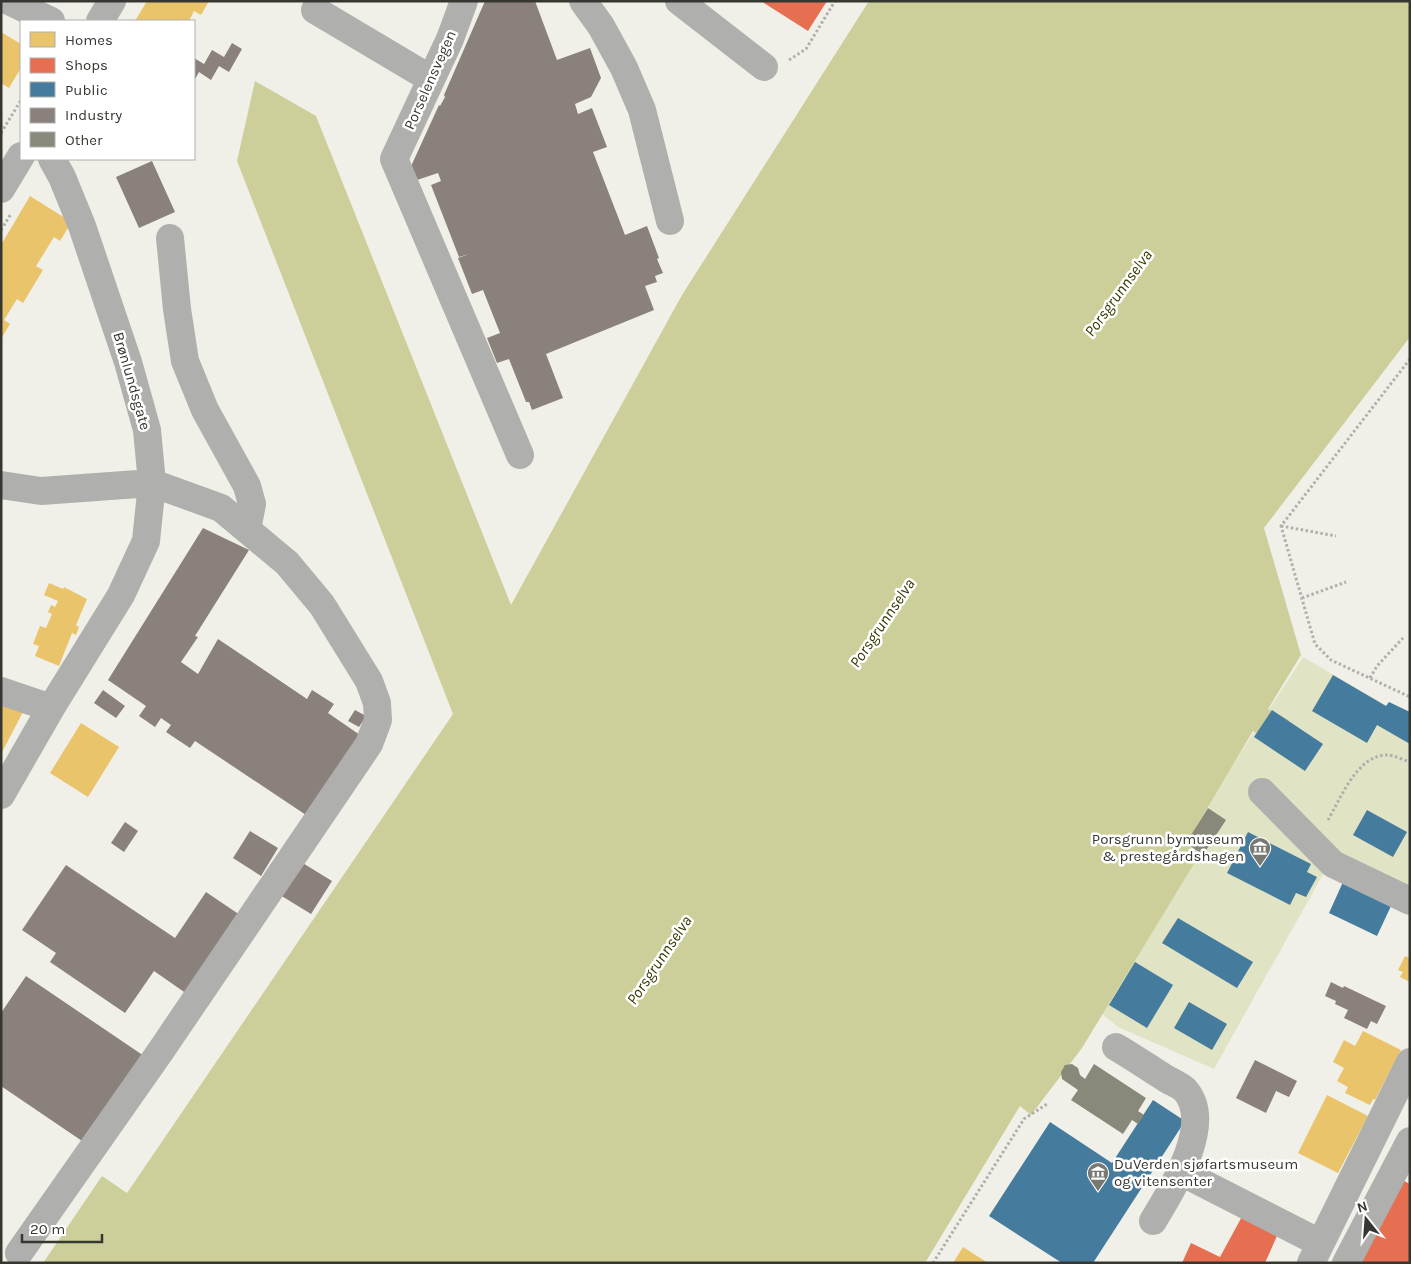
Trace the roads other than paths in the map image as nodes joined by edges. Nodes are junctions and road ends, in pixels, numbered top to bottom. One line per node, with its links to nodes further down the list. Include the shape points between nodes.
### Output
1 (9, 1): 7 (street)
2 (112, 1): 8 (street)
3 (464, 1): 10 (street, Porselensvegen)
4 (583, 1): 14 (street, via 624,68 642,110)
5 (679, 1): 9 (street)
6 (315, 10): 10 (street)
7 (49, 20)
8 (101, 20)
9 (764, 67)
10 (431, 79): 16 (street, Porselensvegen, via 394,159)
11 (20, 158): 13 (street)
12 (53, 160): 17 (street, Brønlundsgate, via 82,226 128,362 147,430)
13 (1, 189)
14 (670, 221)
15 (170, 238): 19 (street, via 185,361 205,410 247,486 252,504)
16 (520, 454)
17 (152, 483): 18 (street, via 41,491); 19 (street, via 221,508); 21 (street, Brønlundsgate, via 146,541 121,596)
18 (1, 484)
19 (247, 530): 30 (street, via 287,563 322,605 369,681 378,703 378,720 369,744)
20 (1, 691): 21 (street)
21 (50, 708): 23 (street, Brønlundsgate)
22 (1262, 792): 24 (street, via 1333,864)
23 (1, 795)
24 (1410, 901)
25 (1116, 1047): 28 (street, via 1185,1090 1195,1116 1195,1131)
26 (1410, 1062): 31 (street)
27 (1410, 1141): 32 (street)
28 (1181, 1172): 29 (street); 31 (street)
29 (1154, 1221)
30 (19, 1253)
31 (1316, 1253)
32 (1346, 1263)

